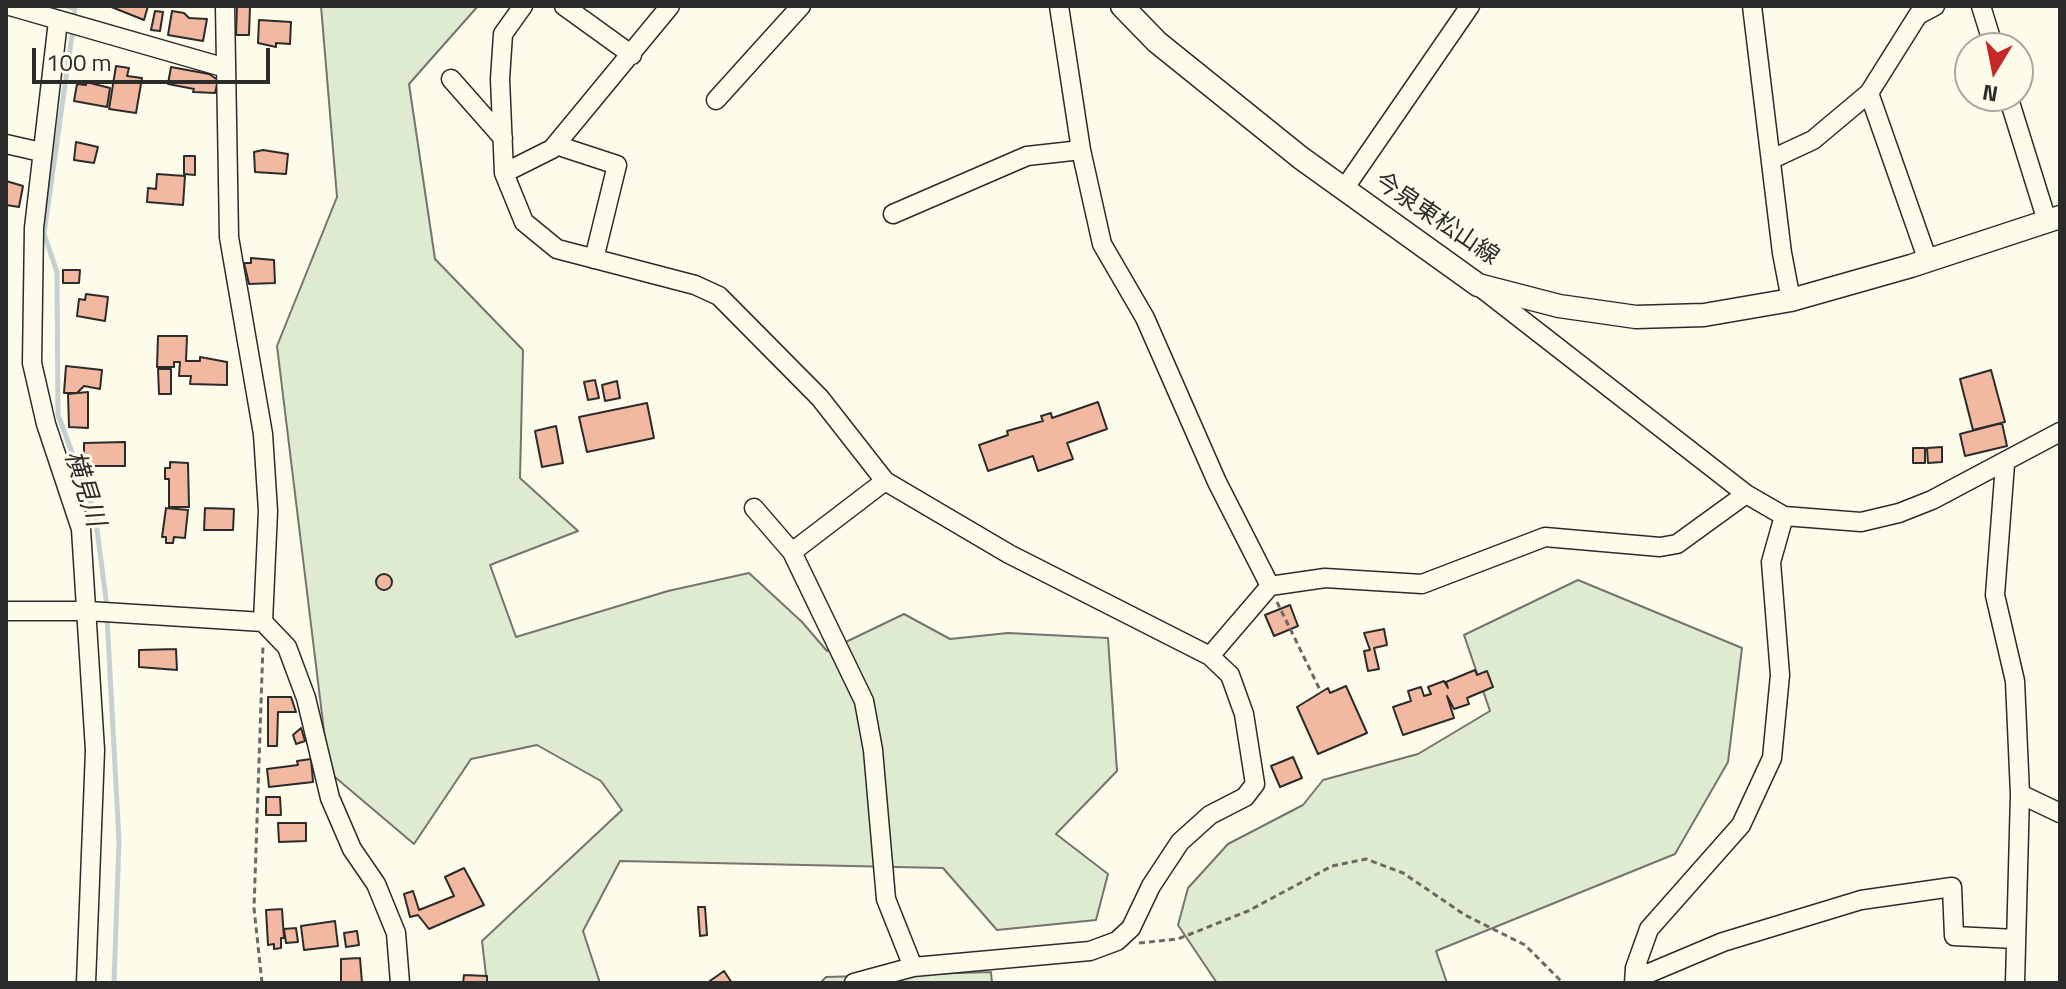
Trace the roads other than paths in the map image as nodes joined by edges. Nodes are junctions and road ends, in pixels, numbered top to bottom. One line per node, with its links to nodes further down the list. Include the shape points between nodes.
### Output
1 (10, 6): 13 (street)
2 (225, 6): 16 (street)
3 (523, 6): 21 (street, via 503,34)
4 (564, 6): 15 (street)
5 (670, 6): 15 (street)
6 (801, 6): 19 (street)
7 (1059, 6): 24 (street)
8 (1122, 6): 28 (main road, 今泉東松山線, via 1157,42)
9 (1470, 6): 28 (street)
10 (1752, 6): 26 (street)
11 (1935, 6): 18 (street, via 1918,15)
12 (1981, 6): 14 (street)
13 (58, 21): 16 (street); 25 (street)
14 (1989, 32)
15 (632, 55): 23 (street)
16 (226, 68): 45 (street, via 229,237 263,434 268,511)
17 (451, 79): 21 (street)
18 (1869, 93): 26 (street, via 1813,140); 32 (street)
19 (716, 100)
20 (2014, 112): 30 (street)
21 (503, 138): 27 (street)
22 (6, 144): 25 (street)
23 (556, 145): 27 (street); 31 (street, via 617,165)
24 (1081, 150): 29 (street, via 1027,156); 42 (street, via 1102,244 1145,318 1217,482)
25 (41, 152): 44 (street, via 32,363 81,529)
26 (1772, 159): 34 (street)
27 (504, 173): 31 (street, via 524,222 557,249)
28 (1344, 189): 33 (main road, 今泉東松山線)
29 (893, 214)
30 (2053, 219): 32 (main road, 今泉東松山線)
31 (594, 259): 37 (street, via 719,296 820,398)
32 (1928, 261): 34 (main road, 今泉東松山線)
33 (1478, 285): 34 (main road, 今泉東松山線, via 1559,306 1636,317 1704,315); 38 (street)
34 (1791, 300)
35 (2060, 432): 36 (street)
36 (2005, 464): 40 (street, via 1932,500 1861,522); 47 (street, via 1995,595 2015,681)
37 (885, 481): 41 (street); 46 (street, via 1009,554)
38 (1746, 494): 40 (street); 42 (street, via 1677,544 1545,537 1422,584 1325,578)
39 (754, 508): 41 (street)
40 (1784, 516): 51 (street, via 1771,562 1780,675 1772,758 1741,825 1649,929)
41 (792, 552): 50 (street, via 864,701 886,899)
42 (1270, 586): 46 (street)
43 (6, 611): 44 (street)
44 (88, 611): 45 (street); 52 (street, via 95,750)
45 (263, 622): 53 (street, via 287,647 306,698 330,798 396,933)
46 (1210, 656): 50 (street, via 1230,675 1244,714 1255,784 1245,797 1210,815 1180,842 1131,928 1090,951)
47 (2020, 794): 48 (street); 49 (street)
48 (2060, 813)
49 (2016, 939): 51 (street, via 1954,936 1952,887 1861,900); 55 (street)
50 (913, 967): 54 (street)
51 (1634, 976)
52 (86, 983)
53 (400, 983)
54 (854, 983)
55 (2015, 983)

